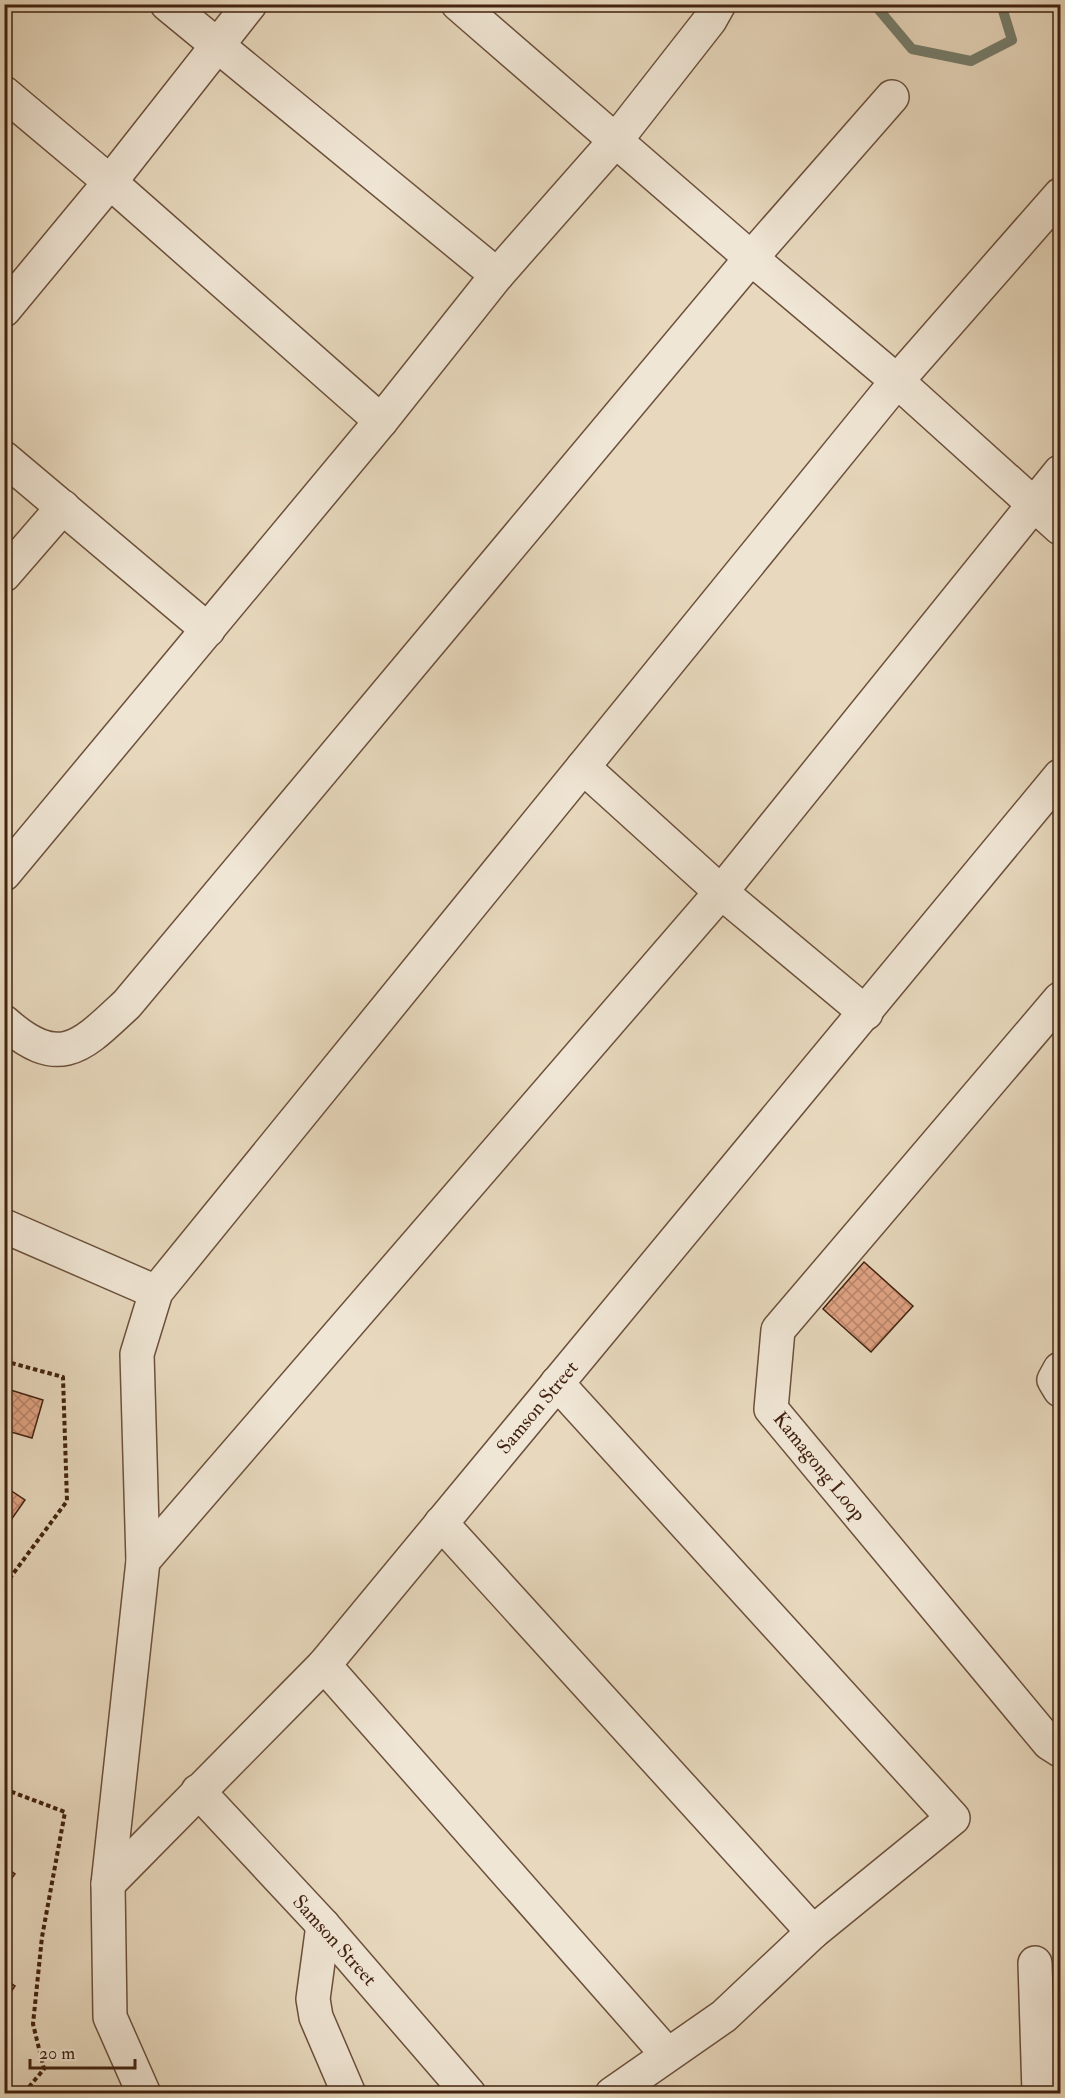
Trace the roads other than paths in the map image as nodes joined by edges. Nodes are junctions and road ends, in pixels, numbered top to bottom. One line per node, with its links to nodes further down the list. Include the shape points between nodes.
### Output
1 (167, 4): 5 (street)
2 (250, 4): 5 (street)
3 (458, 4): 8 (street)
4 (719, 4): 8 (street, via 711,20)
5 (217, 44): 9 (street); 12 (street)
6 (4, 93): 9 (street)
7 (892, 97): 11 (street)
8 (616, 140): 11 (street); 12 (street)
9 (110, 182): 13 (street); 15 (street)
10 (1060, 195): 14 (street)
11 (752, 258): 14 (street); 29 (street, via 127,1004 88,1040 66,1049 47,1050)
12 (497, 275): 15 (street)
13 (4, 310)
14 (897, 381): 18 (street); 23 (street)
15 (381, 421): 22 (street)
16 (4, 458): 19 (street)
17 (1060, 472): 18 (street)
18 (1034, 505): 20 (street); 26 (street)
19 (63, 507): 21 (street); 22 (street)
20 (1060, 528)
21 (4, 576)
22 (208, 630): 25 (street)
23 (583, 767): 26 (street); 31 (street)
24 (1060, 776): 28 (street, Samson Street)
25 (4, 874)
26 (721, 892): 28 (street); 36 (street)
27 (1060, 999): 38 (street, Kamagong Loop, via 778,1330 771,1409 1049,1743)
28 (866, 1013): 33 (street, Samson Street)
29 (4, 1022)
30 (4, 1226): 31 (street)
31 (156, 1292): 36 (street, via 136,1354)
32 (1060, 1369): 34 (street, via 1054,1380)
33 (556, 1383): 35 (street, Samson Street); 42 (street, via 953,1818)
34 (1060, 1390)
35 (441, 1523): 37 (street, Samson Street); 42 (street)
36 (143, 1561): 40 (street)
37 (324, 1665): 39 (street, Samson Street); 44 (street)
38 (1060, 1750)
39 (198, 1791): 40 (street, Samson Street); 41 (street, Samson Street)
40 (108, 1884): 45 (street, via 110,2017)
41 (323, 1925): 46 (street, via 313,1999 316,2017); 47 (street, Samson Street)
42 (813, 1932): 44 (street, via 724,2016)
43 (1035, 1963): 49 (street)
44 (667, 2054): 48 (street)
45 (144, 2094)
46 (349, 2094)
47 (469, 2094)
48 (612, 2094)
49 (1039, 2094)

